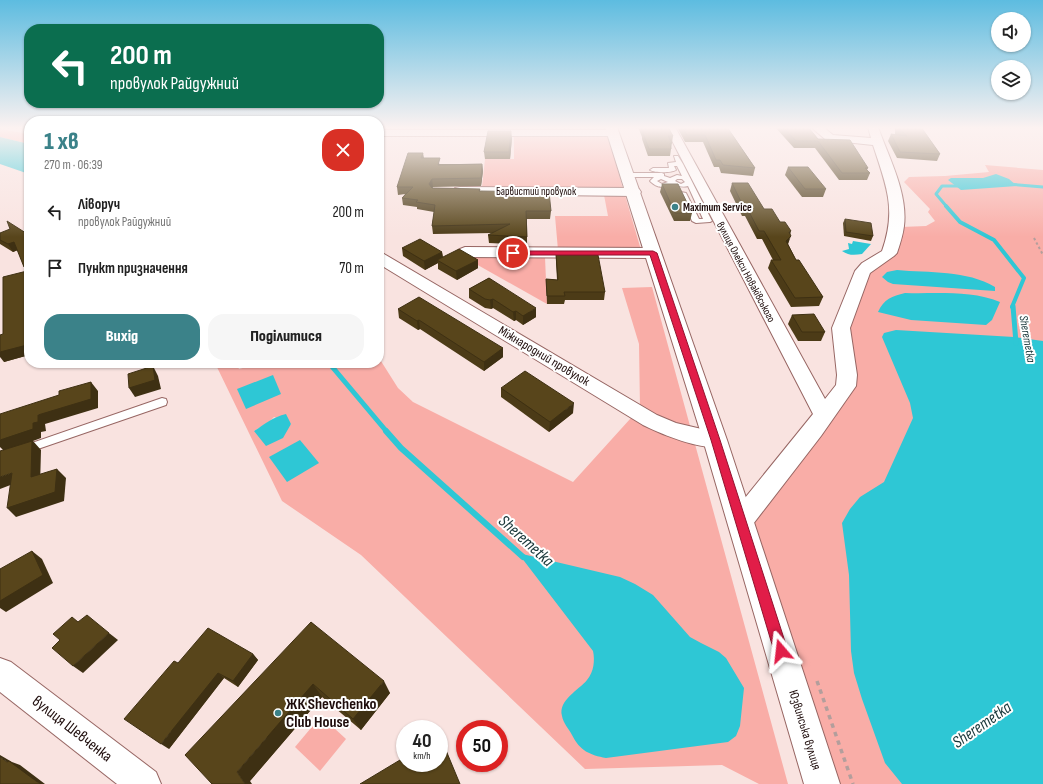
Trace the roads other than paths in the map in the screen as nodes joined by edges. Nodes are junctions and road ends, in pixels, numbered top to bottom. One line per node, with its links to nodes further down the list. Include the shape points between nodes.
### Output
1 (624, 164): 9 (main road, Юзвинська вулиця)
2 (680, 164): 5 (lane); 6 (lane, via 670,164 672,170 653,170)
3 (689, 164): 16 (street, вулиця Олекси Новаківського)
4 (885, 164): 16 (street, via 893,191 897,226 889,254 865,268 847,311 841,328 847,380 842,392)
5 (685, 174): 6 (lane); 7 (lane)
6 (656, 175): 9 (lane)
7 (689, 181): 8 (lane, via 674,178); 11 (lane, via 708,221 696,221)
8 (671, 182)
9 (631, 183): 10 (street, Барвистий провулок); 13 (main road, Юзвинська вулиця)
10 (446, 191)
11 (684, 193)
12 (465, 252): 13 (street)
13 (653, 253): 17 (main road, Юзвинська вулиця)
14 (384, 260): 17 (street, Міжнародний провулок, via 650,420 671,430)
15 (162, 402): 18 (lane)
16 (824, 416): 19 (street)
17 (716, 440): 19 (main road, Юзвинська вулиця)
18 (0, 458)
19 (740, 521): 22 (main road, Юзвинська вулиця)
20 (0, 673): 21 (street, вулиця Шевченка)
21 (144, 784)
22 (822, 784)

